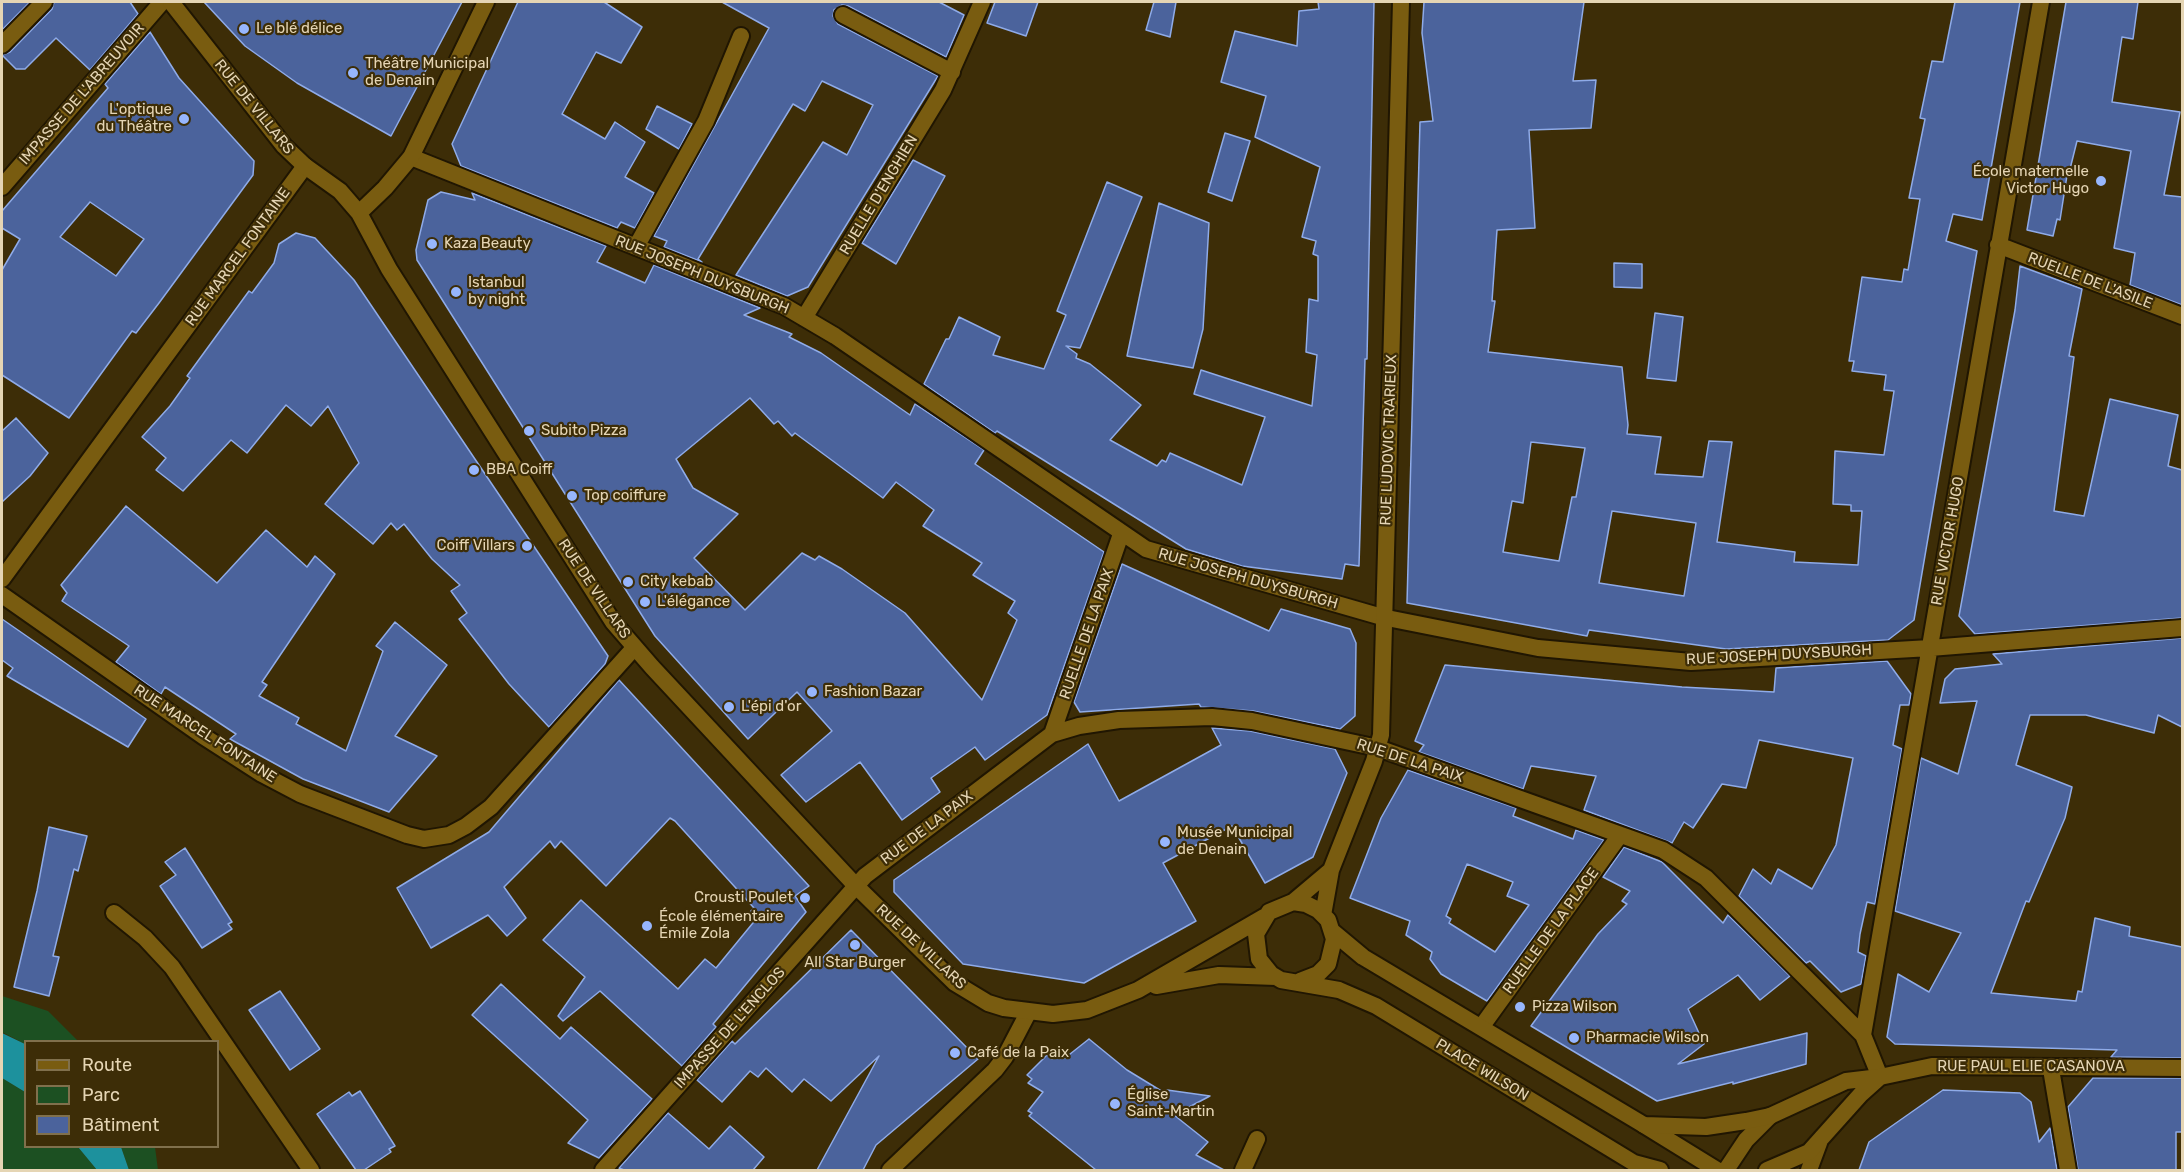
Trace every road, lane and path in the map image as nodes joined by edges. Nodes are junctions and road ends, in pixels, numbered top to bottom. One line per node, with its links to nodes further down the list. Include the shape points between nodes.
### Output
1 (44, 2): 10 (street)
2 (162, 2): 14 (street, IMPASSE DE L'ABREUVOIR)
3 (171, 2): 13 (street, RUE DE VILLARS, via 284,147)
4 (486, 2): 12 (street)
5 (982, 2): 11 (street, RUELLE D'ENGHIEN)
6 (1401, 2): 23 (street, RUE LUDOVIC TRARIEUX)
7 (2041, 2): 16 (street, RUE VICTOR HUGO)
8 (843, 15): 11 (street)
9 (741, 36): 17 (street, via 706,121)
10 (2, 45)
11 (952, 72): 19 (street, RUELLE D'ENGHIEN)
12 (411, 156): 15 (street, via 385,189); 17 (street, RUE JOSEPH DUYSBURGH)
13 (305, 166): 15 (street, RUE DE VILLARS, via 340,191); 21 (street, RUE MARCEL FONTAINE)
14 (2, 187)
15 (358, 213): 25 (street, RUE DE VILLARS, via 613,622)
16 (1998, 245): 18 (street, RUELLE DE L'ASILE); 26 (street, RUE VICTOR HUGO)
17 (636, 247): 19 (street, RUE JOSEPH DUYSBURGH, via 766,298)
18 (2182, 316)
19 (804, 318): 20 (street, RUE JOSEPH DUYSBURGH)
20 (1121, 534): 23 (street, RUE JOSEPH DUYSBURGH, via 1161,555); 27 (street, RUELLE DE LA PAIX)
21 (2, 575)
22 (2, 595): 25 (street, RUE MARCEL FONTAINE, via 262,774 300,794 424,839 449,836 491,807)
23 (1382, 617): 26 (street, RUE JOSEPH DUYSBURGH, via 1538,648 1691,662); 28 (street, RUE LUDOVIC TRARIEUX, via 1382,721)
24 (2182, 628): 26 (street, RUE JOSEPH DUYSBURGH)
25 (634, 648): 31 (street, RUE DE VILLARS)
26 (1930, 648): 42 (street, RUE VICTOR HUGO)
27 (1052, 734): 28 (street, RUE DE LA PAIX, via 1119,720 1212,717 1252,721); 31 (street, RUE DE LA PAIX)
28 (1378, 748): 29 (street, RUE DE LA PAIX); 30 (street, RUE LUDOVIC TRARIEUX)
29 (1620, 835): 41 (street, RUELLE DE LA PLACE); 42 (street, RUE DE LA PAIX, via 1677,857 1706,878)
30 (1331, 870): 32 (street, RUE LUDOVIC TRARIEUX); 34 (street, RUE LUDOVIC TRARIEUX)
31 (856, 886): 40 (street, RUE DE VILLARS, via 956,983 988,1003); 52 (street, IMPASSE DE L'ENCLOS)
32 (1293, 902): 34 (street, via 1306,904); 35 (street, via 1274,908)
33 (114, 913): 51 (street, via 172,967)
34 (1323, 915): 36 (street)
35 (1264, 917): 37 (street, via 1255,946 1262,964); 39 (street)
36 (1333, 932): 38 (street, via 1334,946 1328,964 1318,974); 41 (street, via 1362,957)
37 (1276, 977): 38 (street, PLACE WILSON); 39 (street, PLACE WILSON, via 1212,975)
38 (1300, 981): 50 (street, PLACE WILSON, via 1339,990 1376,1006)
39 (1138, 990): 40 (street, RUE DE VILLARS, via 1087,1010)
40 (1028, 1013): 53 (street, via 995,1070)
41 (1482, 1026): 47 (street)
42 (1863, 1035): 45 (street)
43 (2182, 1068): 44 (street, RUE PAUL ELIE CASANOVA)
44 (2051, 1069): 45 (street, RUE PAUL ELIE CASANOVA, via 1932,1066); 60 (street)
45 (1880, 1077): 46 (street, via 1835,1084); 49 (street)
46 (1770, 1116): 47 (street, via 1706,1127); 57 (street, via 1746,1140)
47 (1644, 1125): 56 (street)
48 (1257, 1139): 54 (street)
49 (1819, 1143): 58 (street, via 1800,1157); 59 (street)
50 (1639, 1167): 55 (street, PLACE WILSON)
51 (311, 1170)
52 (603, 1170)
53 (890, 1170)
54 (1243, 1170)
55 (1660, 1170)
56 (1717, 1170)
57 (1726, 1170)
58 (1767, 1170)
59 (1809, 1170)
60 (2068, 1170)

